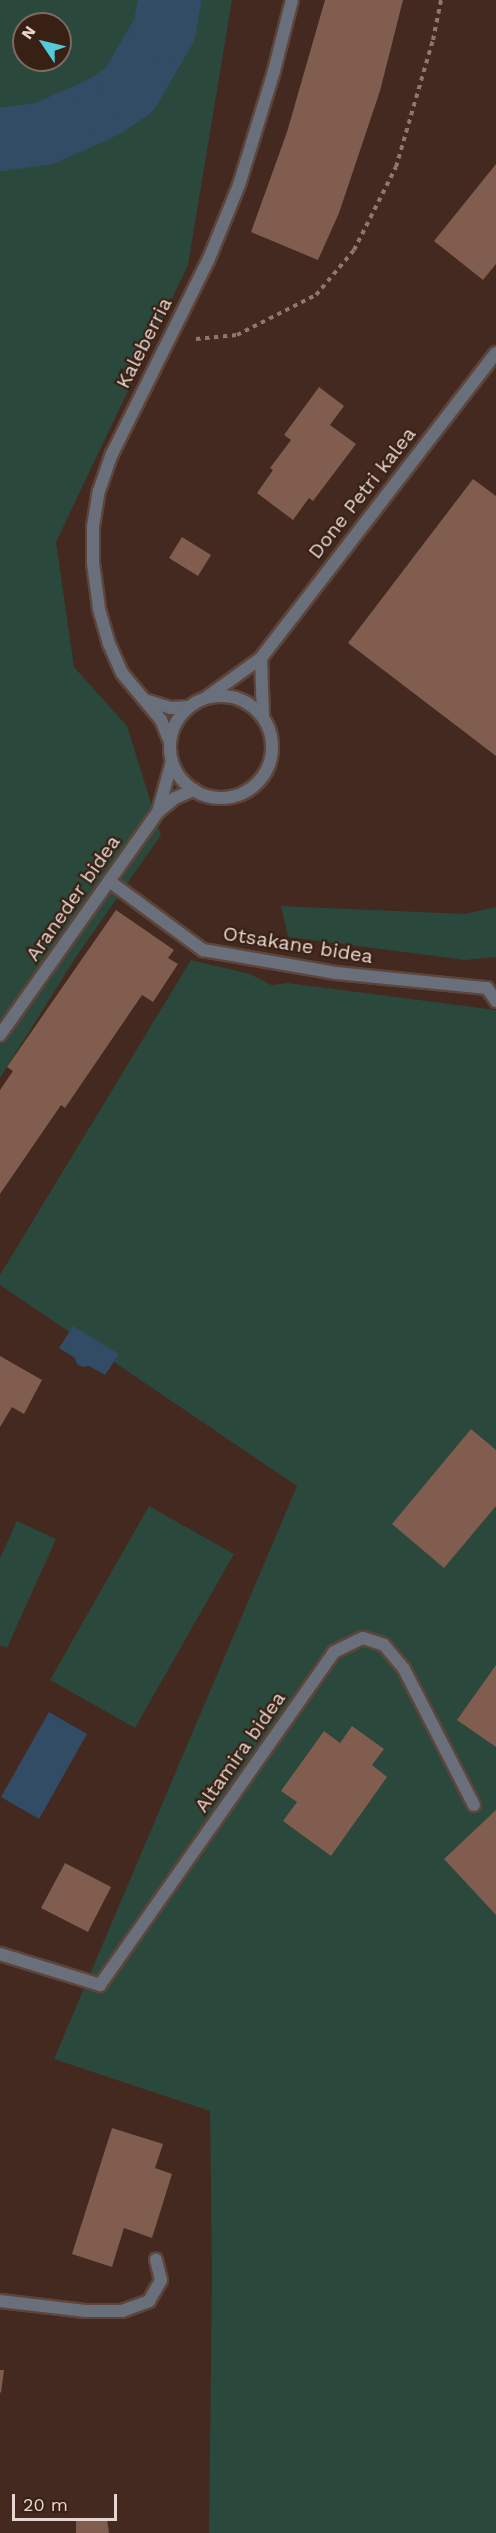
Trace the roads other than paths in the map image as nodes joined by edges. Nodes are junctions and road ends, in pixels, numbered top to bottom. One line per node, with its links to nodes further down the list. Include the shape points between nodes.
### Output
1 (292, 0): 5 (street, Kaleberria, via 239,185 208,261 111,454 99,491 93,526 96,586 109,644 122,673)
2 (496, 353): 3 (street, Done Petri kalea)
3 (261, 658): 4 (street, Done Petri kalea); 7 (street)
4 (207, 697): 6 (street); 7 (street, via 234,697 248,702)
5 (148, 701): 6 (street, via 171,708); 8 (street, Kaleberria)
6 (188, 707): 8 (street, via 175,724)
7 (263, 717): 10 (street, via 272,736 271,757 263,777 249,790 231,797 212,797)
8 (170, 742): 9 (street)
9 (171, 761): 10 (street, via 180,778); 11 (street, Araneder bidea)
10 (194, 790): 11 (street, Araneder bidea, via 175,798)
11 (157, 813): 12 (street, Araneder bidea)
12 (109, 881): 13 (street, Otsakane bidea, via 203,950 336,973 487,988); 14 (street, Araneder bidea)
13 (496, 1001)
14 (0, 1035)
15 (474, 1805): 16 (street, Altamira bidea, via 404,1669 384,1645 363,1638 334,1652 100,1985)
16 (0, 1954)
17 (156, 2260): 18 (street, via 161,2280 149,2301 122,2311 85,2311)
18 (0, 2301)

